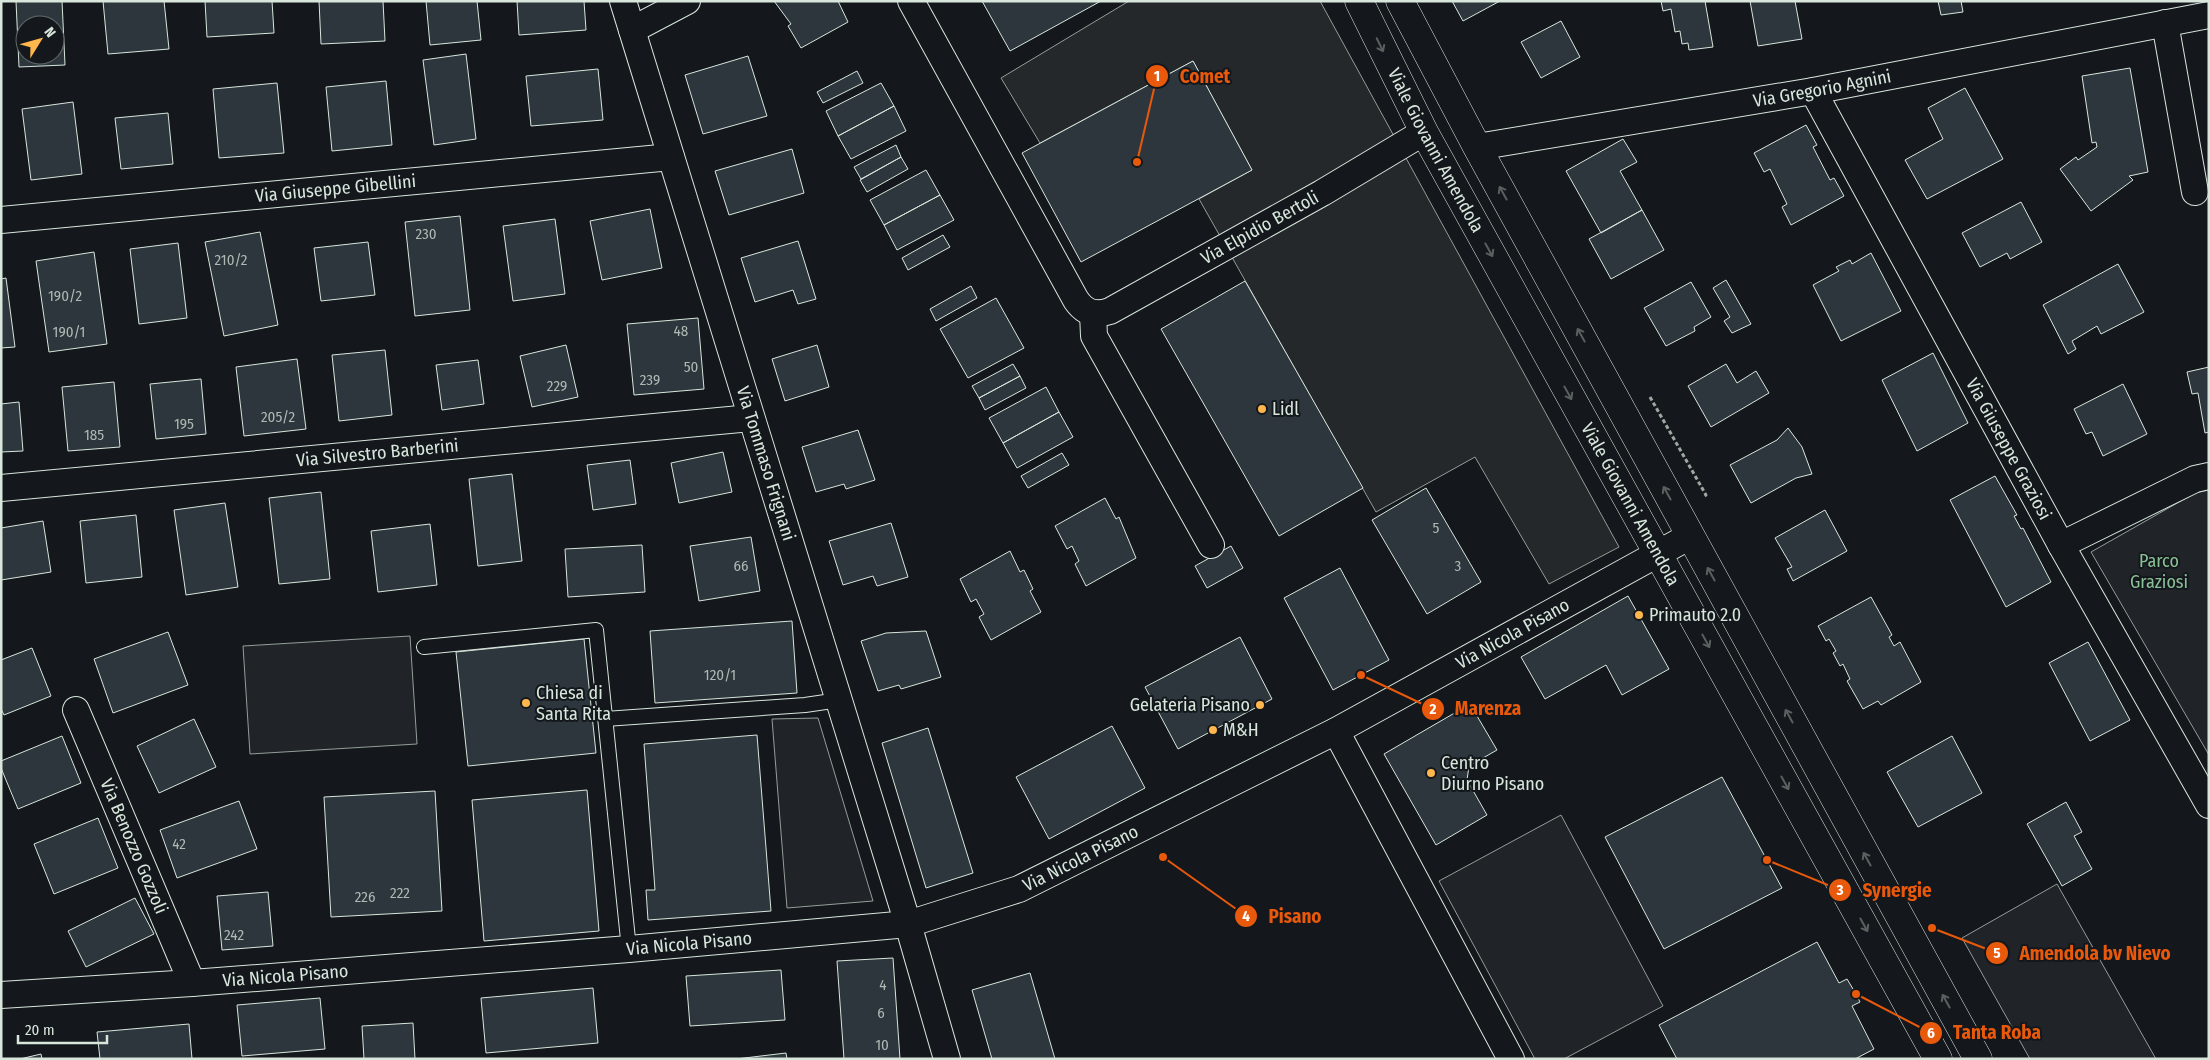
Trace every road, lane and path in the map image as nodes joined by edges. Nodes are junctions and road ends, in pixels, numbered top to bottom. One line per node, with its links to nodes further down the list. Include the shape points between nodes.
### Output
1 (623, 1): 8 (street, Via Tommaso Frignani)
2 (687, 1): 8 (street)
3 (911, 1): 15 (street, via 1076,300 1084,310)
4 (1359, 1): 10 (main road, Viale Giovanni Amendola, one-way to 10)
5 (1400, 1): 11 (main road)
6 (2209, 15): 7 (street, Via Gregorio Agnini)
7 (2165, 23): 9 (street, Via Gregorio Agnini); 13 (street)
8 (632, 30): 12 (street, Via Tommaso Frignani)
9 (1813, 91): 11 (street, Via Gregorio Agnini); 20 (street, Via Giuseppe Graziosi)
10 (1424, 132): 15 (street, Via Elpidio Bertoli, via 1110,311); 22 (main road, Viale Giovanni Amendola, one-way to 22)
11 (1478, 146): 19 (main road, one-way to 11)
12 (671, 157): 14 (street, Via Giuseppe Gibellini); 16 (street, Via Tommaso Frignani)
13 (2195, 192)
14 (1, 220)
15 (1093, 313): 21 (street, via 1094,336)
16 (751, 418): 18 (street, Via Silvestro Barberini); 24 (street, Via Tommaso Frignani)
17 (2209, 476): 20 (street, via 2195,479)
18 (1, 488)
19 (1690, 536): 22 (street, Via Nicola Pisano); 36 (main road, one-way to 19)
20 (2061, 544): 28 (street, Via Giuseppe Graziosi)
21 (1210, 545)
22 (1657, 553): 27 (street, Via Nicola Pisano); 35 (main road, Viale Giovanni Amendola, one-way to 35)
23 (424, 647): 26 (lane, via 596,630)
24 (838, 700): 26 (lane); 29 (street, Via Tommaso Frignani)
25 (76, 710): 31 (street, Via Benozzo Gozzoli)
26 (605, 719): 30 (lane)
27 (1336, 731): 29 (street, Via Nicola Pisano, via 1020,889); 34 (street)
28 (2209, 805)
29 (908, 924): 30 (street, Via Nicola Pisano); 33 (street, Via Tommaso Frignani)
30 (629, 949): 31 (street, Via Nicola Pisano)
31 (192, 983): 32 (street, Via Nicola Pisano)
32 (1, 995)
33 (947, 1059)
34 (1511, 1059)
35 (1938, 1059)
36 (1978, 1059)

